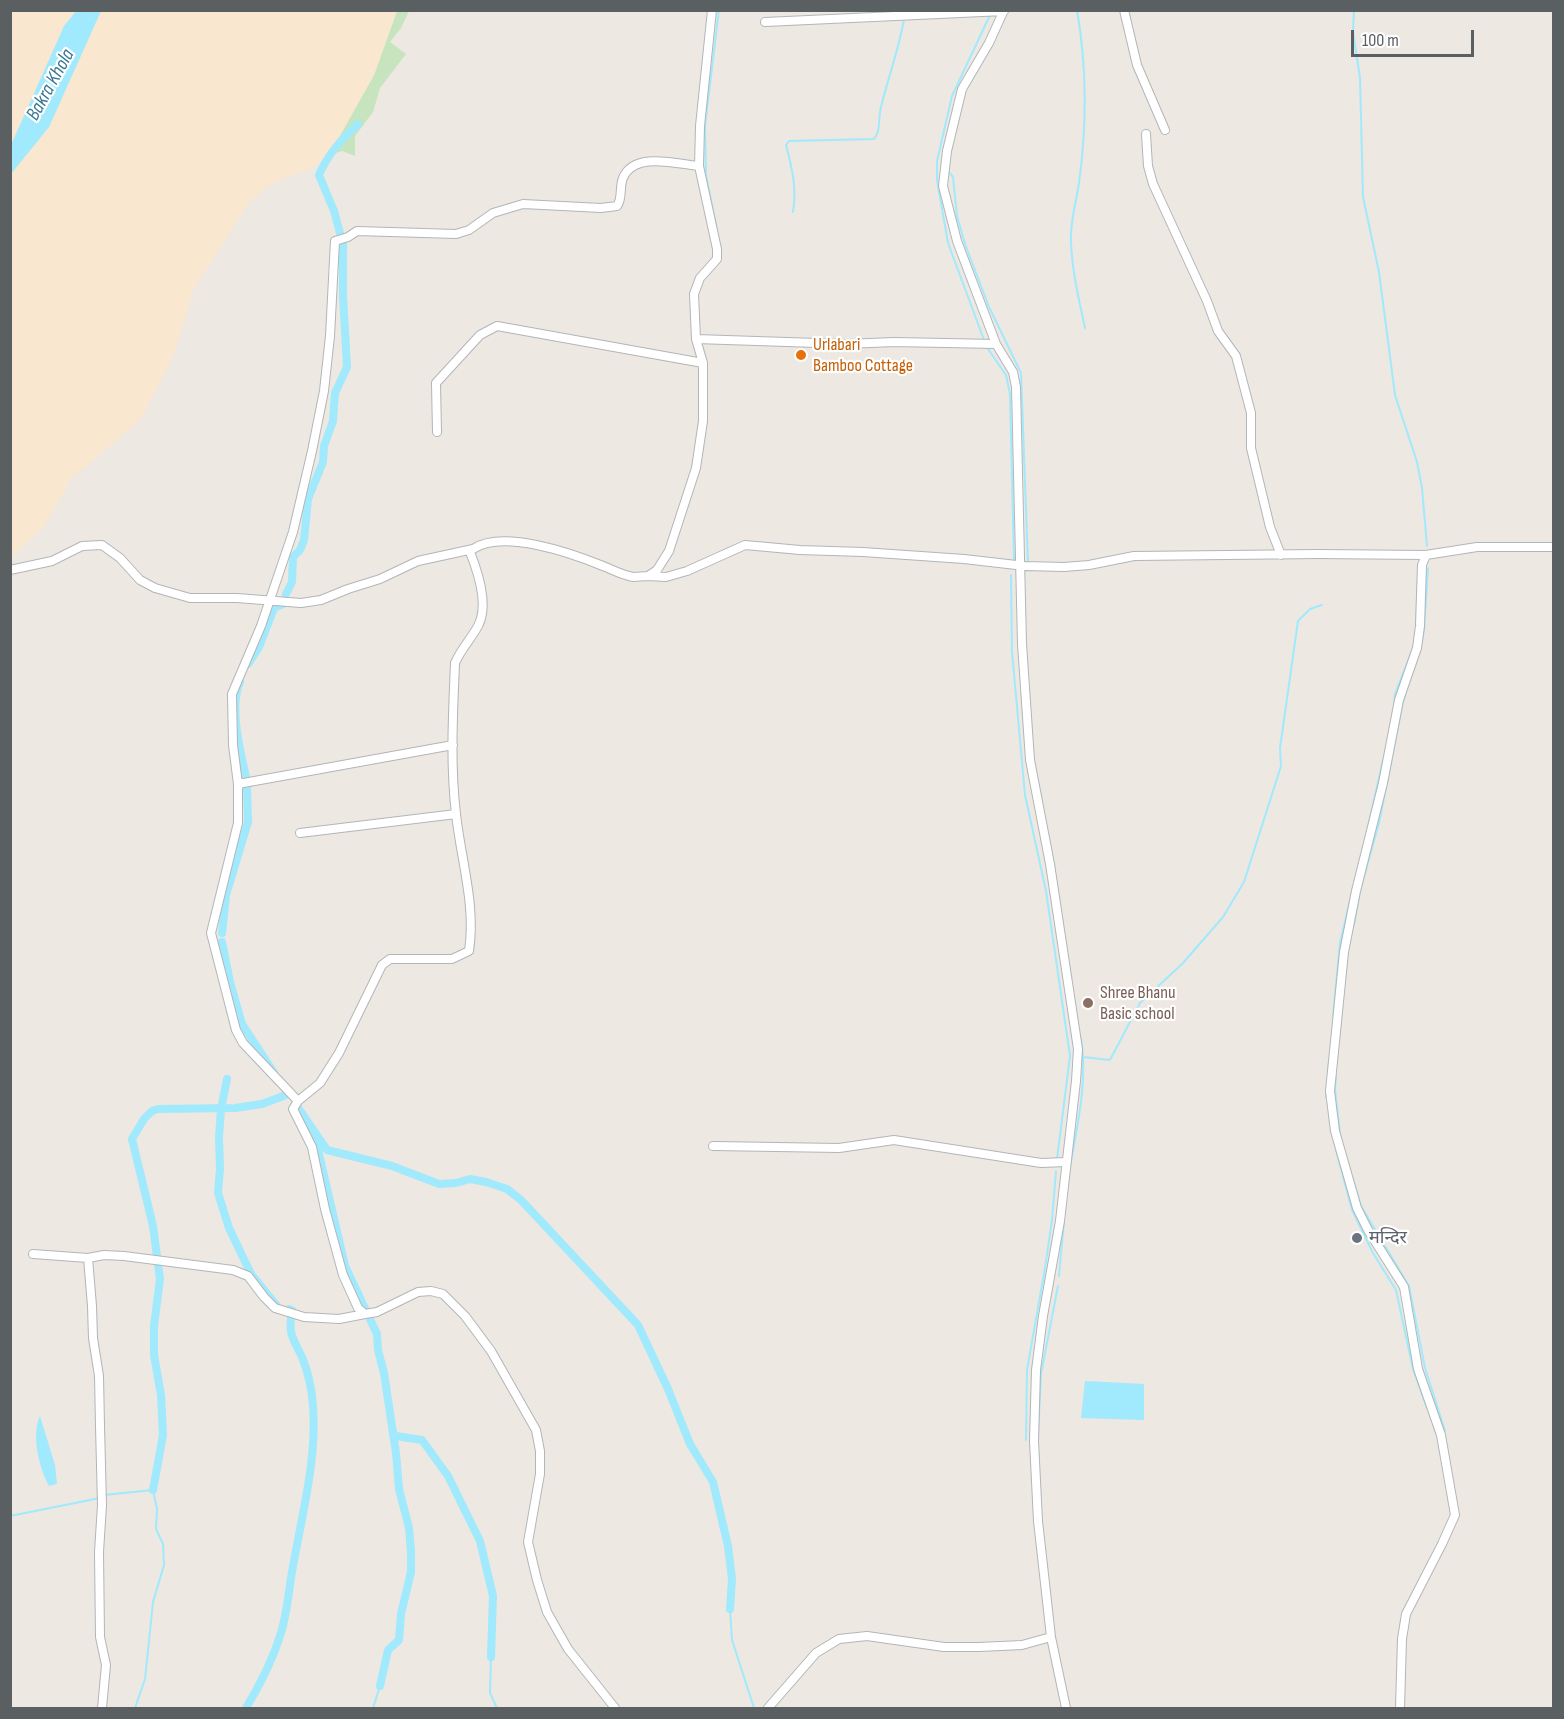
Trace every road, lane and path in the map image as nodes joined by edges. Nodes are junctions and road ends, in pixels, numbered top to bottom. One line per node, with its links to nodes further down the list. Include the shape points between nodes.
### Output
1 (712, 10): 7 (street)
2 (1124, 10): 5 (street, via 1137,65)
3 (1004, 11): 4 (street); 9 (street, via 962,89 947,151 944,186 957,241)
4 (765, 22)
5 (1165, 130)
6 (1146, 134): 14 (street, via 1153,184 1218,331 1236,356 1251,413 1253,459)
7 (699, 166): 8 (street, via 717,259 696,286); 19 (street, via 648,161 634,165 622,179 617,206 523,204 492,213 469,230 456,234 357,231 334,244 324,391 293,532)
8 (696, 339): 9 (street); 10 (street)
9 (996, 344): 16 (street, via 1013,372 1016,387)
10 (703, 363): 11 (street, via 497,326 480,335 436,383); 18 (street, via 703,421 696,468 669,550 657,570)
11 (437, 432)
12 (1554, 547): 15 (street, via 1477,547)
13 (473, 549): 18 (street, via 506,541 542,546 622,575); 19 (street, via 418,561 321,600); 20 (street, via 470,552 482,592 483,614 455,663)
14 (1281, 555): 15 (street); 16 (street, via 1134,556 1064,567)
15 (1426, 555): 35 (street, via 1422,565 1417,648 1399,700 1344,952 1330,1091 1335,1131 1357,1208 1404,1287 1418,1369 1441,1435 1455,1515 1406,1614)
16 (1019, 565): 18 (street, via 745,545 687,572); 26 (street, via 1030,760 1078,1048)
17 (10, 570): 19 (street, via 52,561 82,546 102,545 140,580 155,588 190,598)
18 (648, 576)
19 (270, 601): 21 (street, via 232,694)
20 (453, 746): 21 (street); 22 (street)
21 (238, 784): 24 (street, via 238,823 211,933 236,1030 243,1043)
22 (456, 813): 23 (street); 24 (street, via 468,888 469,951 452,959 390,959 382,965 339,1053 320,1083)
23 (300, 833)
24 (298, 1101): 29 (street, via 293,1111 312,1147 343,1275)
25 (713, 1146): 26 (street, via 839,1148 894,1140 1041,1163)
26 (1065, 1162): 30 (street, via 1060,1221 1043,1316 1034,1441)
27 (33, 1254): 28 (street)
28 (88, 1258): 29 (street, via 124,1256 233,1270 249,1276 275,1308 304,1317 339,1318); 31 (street, via 99,1376 100,1637 106,1665)
29 (361, 1311): 32 (street, via 377,1312 418,1292 443,1294 491,1351 536,1430 540,1474 528,1542 547,1612 568,1649)
30 (1051, 1637): 33 (street, via 1022,1645 979,1647 944,1647 867,1636 839,1639 816,1653); 34 (street)
31 (102, 1708)
32 (615, 1708)
33 (768, 1708)
34 (1066, 1708)
35 (1400, 1708)

